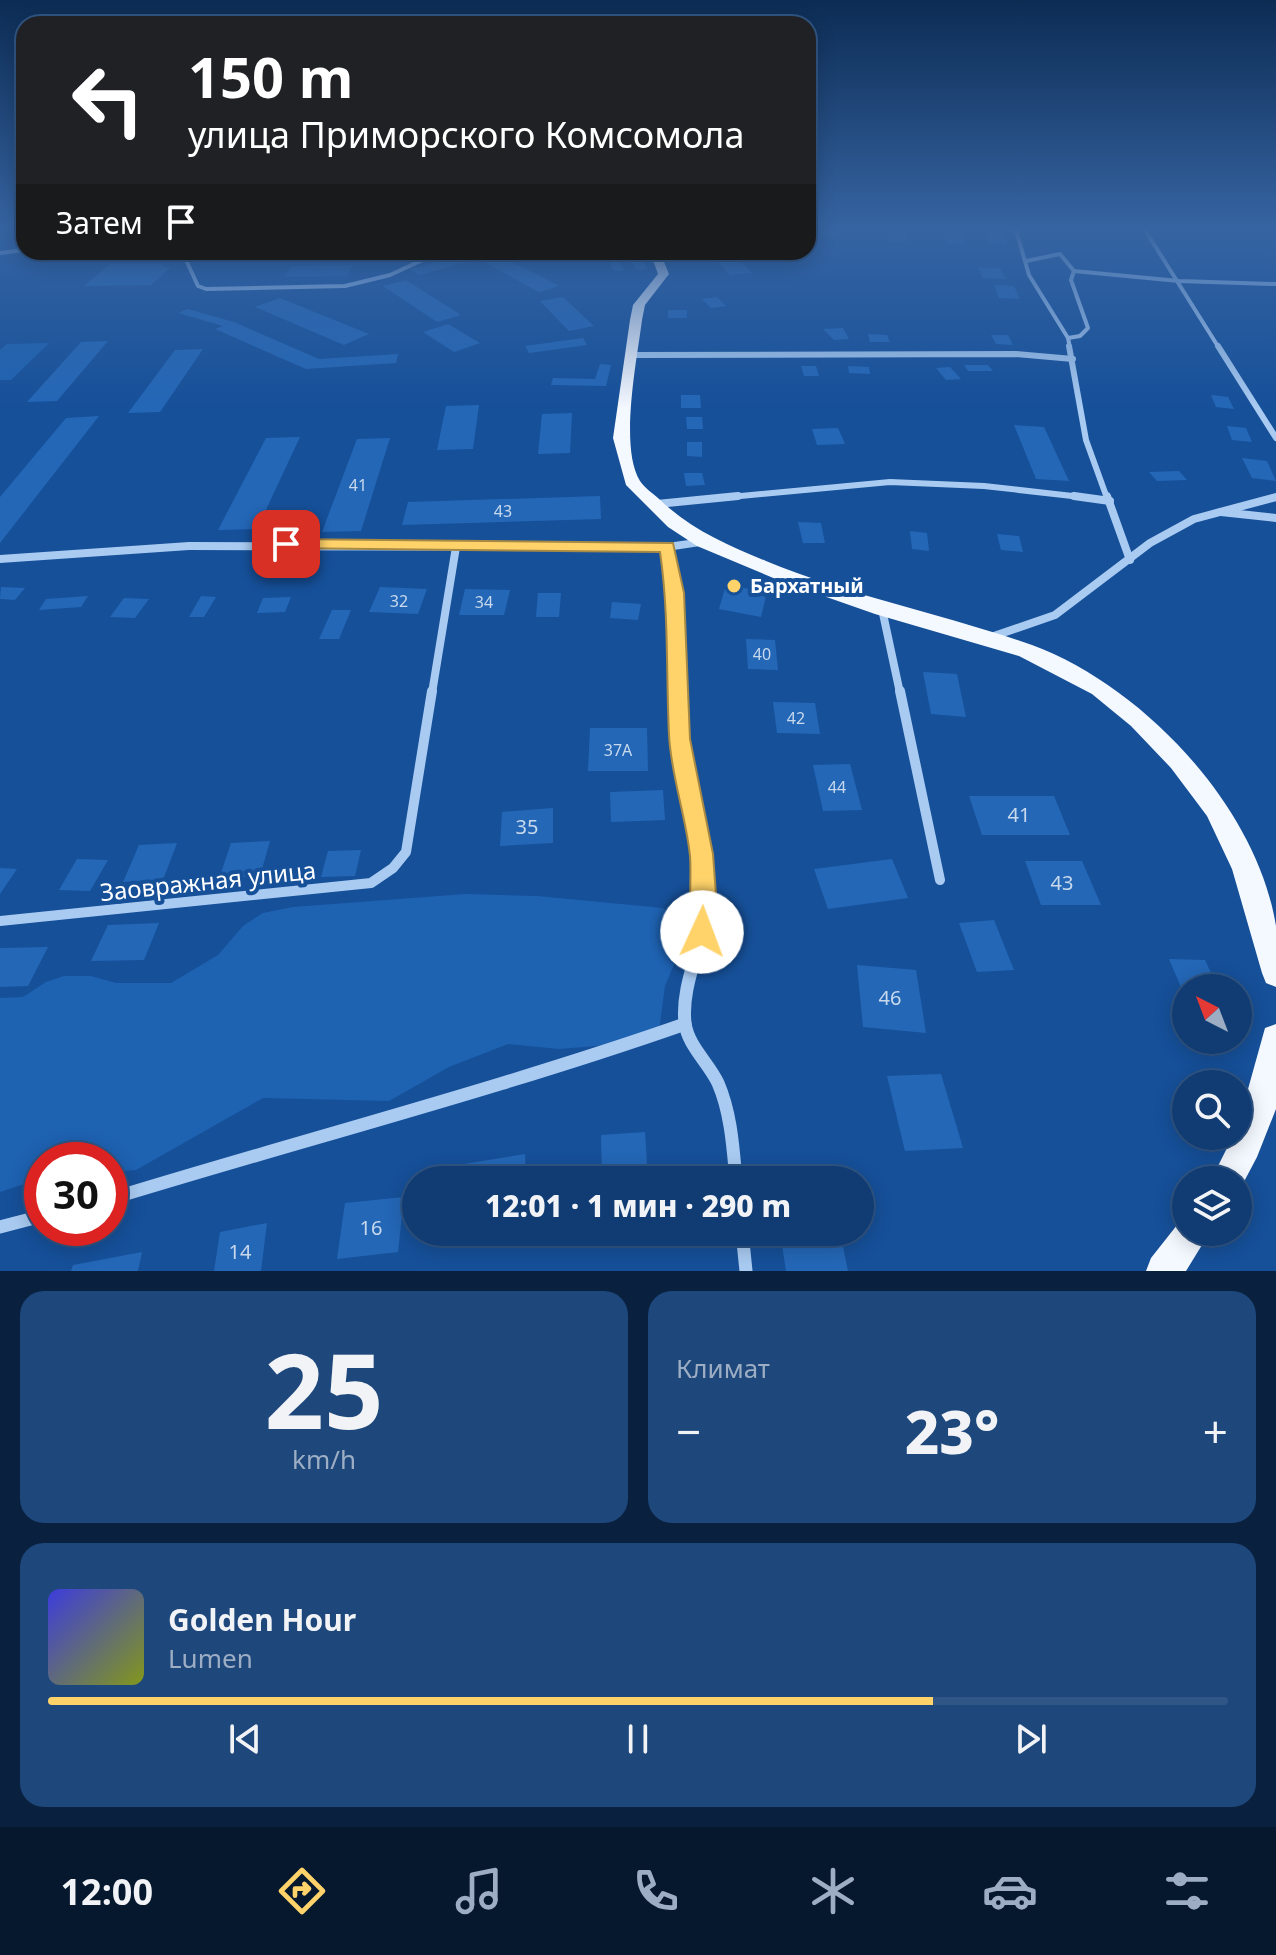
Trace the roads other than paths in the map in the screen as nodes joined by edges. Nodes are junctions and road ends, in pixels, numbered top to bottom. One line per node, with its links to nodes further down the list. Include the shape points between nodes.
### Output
1 (652, 289): 6 (main road, via 639,305)
2 (1038, 289): 5 (street)
3 (1074, 289): 5 (street, via 1088,328)
4 (1184, 289): 8 (street)
5 (1068, 338): 7 (street)
6 (631, 355): 7 (street, via 1016,354); 11 (main road, via 621,438 632,482)
7 (1073, 359): 10 (street, via 1086,440)
8 (1276, 438)
9 (1276, 497): 12 (street)
10 (1110, 501): 11 (street, via 958,483 903,482); 18 (street)
11 (656, 504): 14 (main road)
12 (1212, 511): 13 (street); 18 (street, via 1172,530)
13 (1276, 518)
14 (703, 542): 16 (street); 19 (main road)
15 (456, 547): 16 (street); 17 (street, via 189,546); 22 (street, Заовражная улица, via 406,852 398,865 365,886)
16 (667, 547): 25 (street, via 675,593 680,739 705,908)
17 (0, 559)
18 (1130, 560): 20 (street, via 1055,615)
19 (882, 609): 20 (main road); 21 (street)
20 (986, 638): 23 (main road, via 1026,651 1100,688 1139,720 1216,809)
21 (940, 880)
22 (0, 921)
23 (1271, 929): 24 (main road)
24 (1276, 973)
25 (685, 1024): 27 (street, via 726,1103); 29 (street, via 559,1068)
26 (1276, 1039): 28 (main road, via 1253,1135)
27 (734, 1166)
28 (1236, 1166)
29 (128, 1193)
30 (24, 1221): 31 (street)
31 (0, 1227)
32 (743, 1246): 34 (street)
33 (1183, 1246): 35 (main road)
34 (746, 1271)
35 (1164, 1271)

